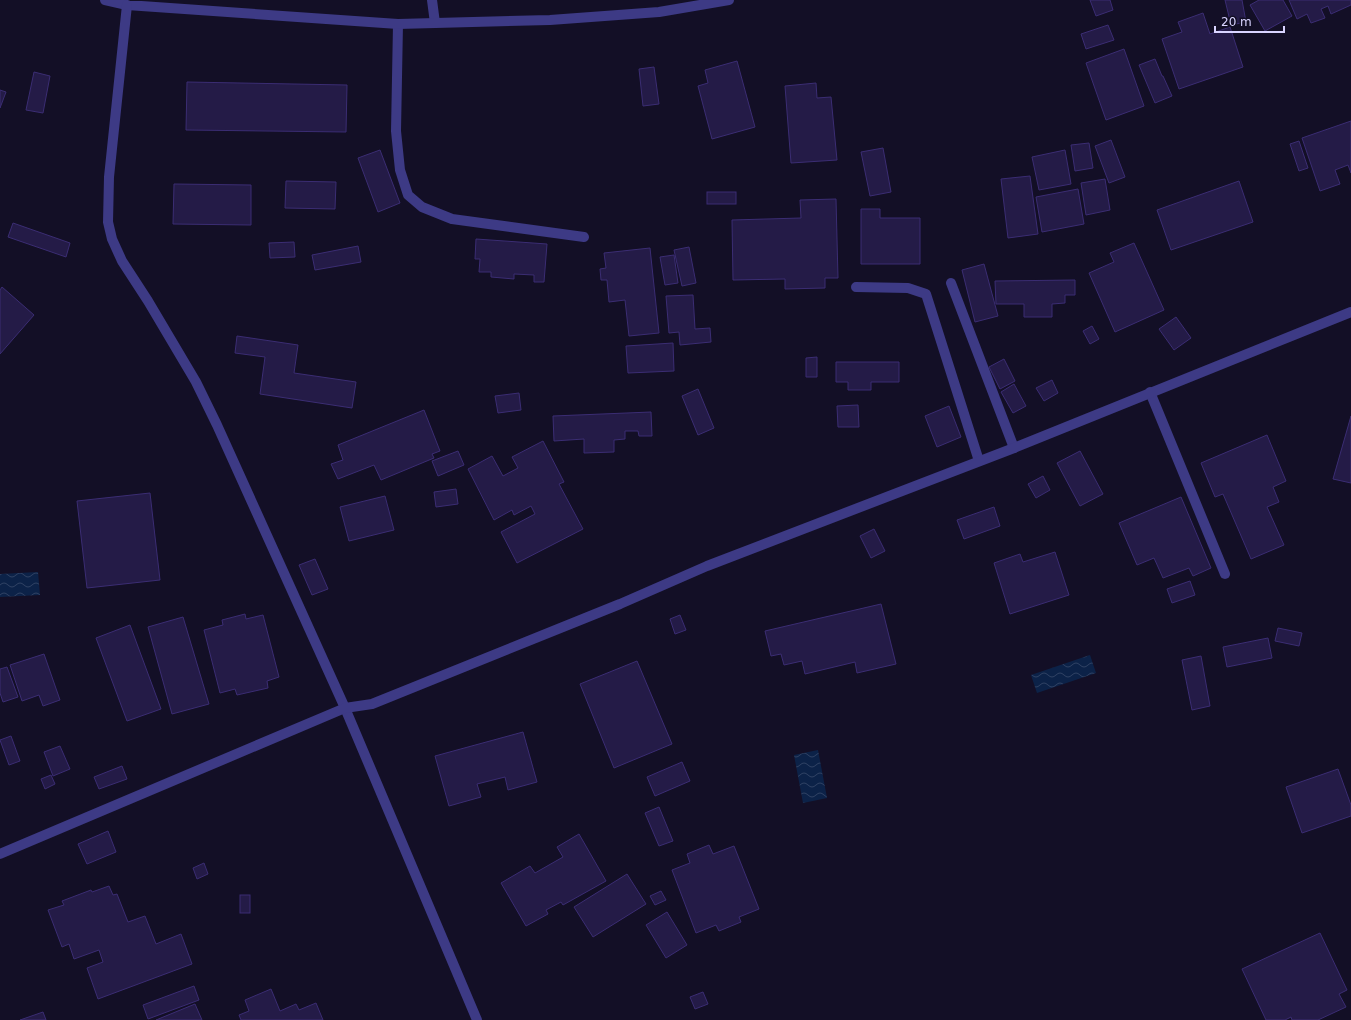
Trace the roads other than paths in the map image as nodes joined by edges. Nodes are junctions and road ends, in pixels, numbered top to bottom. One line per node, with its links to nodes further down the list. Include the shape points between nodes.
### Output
1 (105, 0): 4 (street)
2 (432, 0): 5 (street)
3 (729, 0): 5 (street, via 659,12 550,20)
4 (127, 4): 6 (street); 15 (street, via 109,177 108,222 112,239 122,261 196,382)
5 (435, 23): 6 (street)
6 (398, 24): 7 (street, via 396,131 400,170 408,195 422,207 452,219)
7 (584, 237)
8 (951, 283): 12 (street)
9 (856, 287): 13 (street, via 908,288 926,294)
10 (1351, 312): 11 (street)
11 (1150, 392): 12 (street); 14 (street)
12 (1014, 448): 13 (street)
13 (979, 461): 15 (street, via 708,566 372,704)
14 (1225, 574)
15 (345, 708): 16 (street); 17 (street)
16 (0, 854)
17 (477, 1020)

